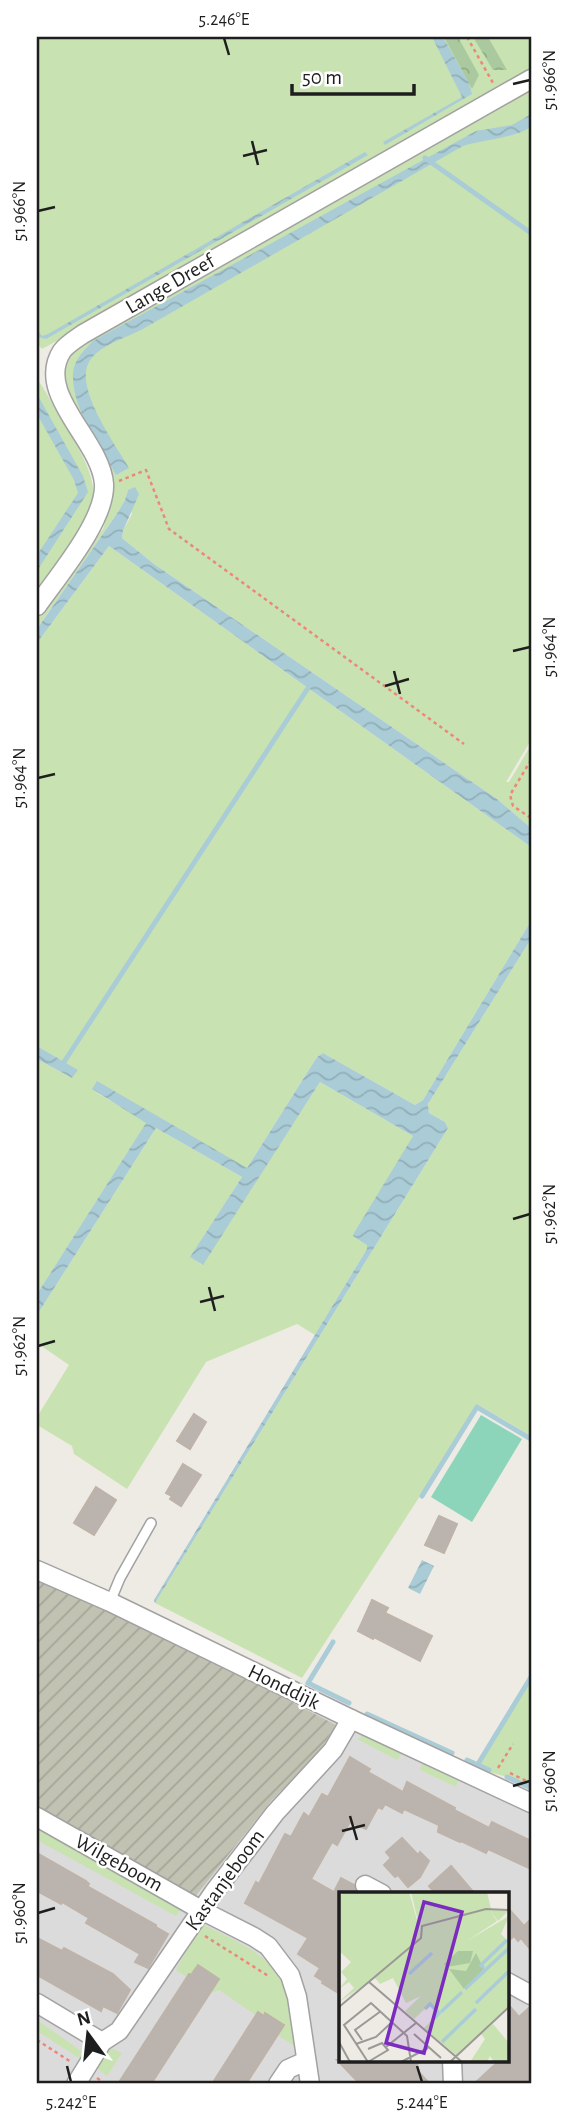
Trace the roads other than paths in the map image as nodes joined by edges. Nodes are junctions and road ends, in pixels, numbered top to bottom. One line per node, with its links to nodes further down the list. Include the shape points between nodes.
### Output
1 (531, 79): 2 (street, Lange Dreef, via 63,348 55,364 56,390 96,458 104,483 102,503 94,523)
2 (37, 606)
3 (151, 1523): 5 (lane)
4 (37, 1570): 5 (street, Honddijk)
5 (110, 1602): 6 (street, Honddijk)
6 (351, 1719): 7 (street, Honddijk); 11 (street, Kastanjeboom, via 332,1750 275,1813)
7 (531, 1803)
8 (37, 1817): 11 (street, Wilgeboom)
9 (365, 1885): 10 (street)
10 (378, 1892)
11 (201, 1910): 15 (street, Kastanjeboom, via 119,2031); 16 (street, Wilgeboom, via 254,1937 281,1960 297,1997)
12 (508, 1983): 13 (street)
13 (531, 1995)
14 (37, 2003): 15 (street)
15 (102, 2042): 18 (street, Kastanjeboom)
16 (306, 2061): 19 (street, via 288,2069); 20 (street, Wilgeboom)
17 (452, 2062): 21 (street)
18 (76, 2084)
19 (278, 2084)
20 (310, 2084)
21 (453, 2084)

